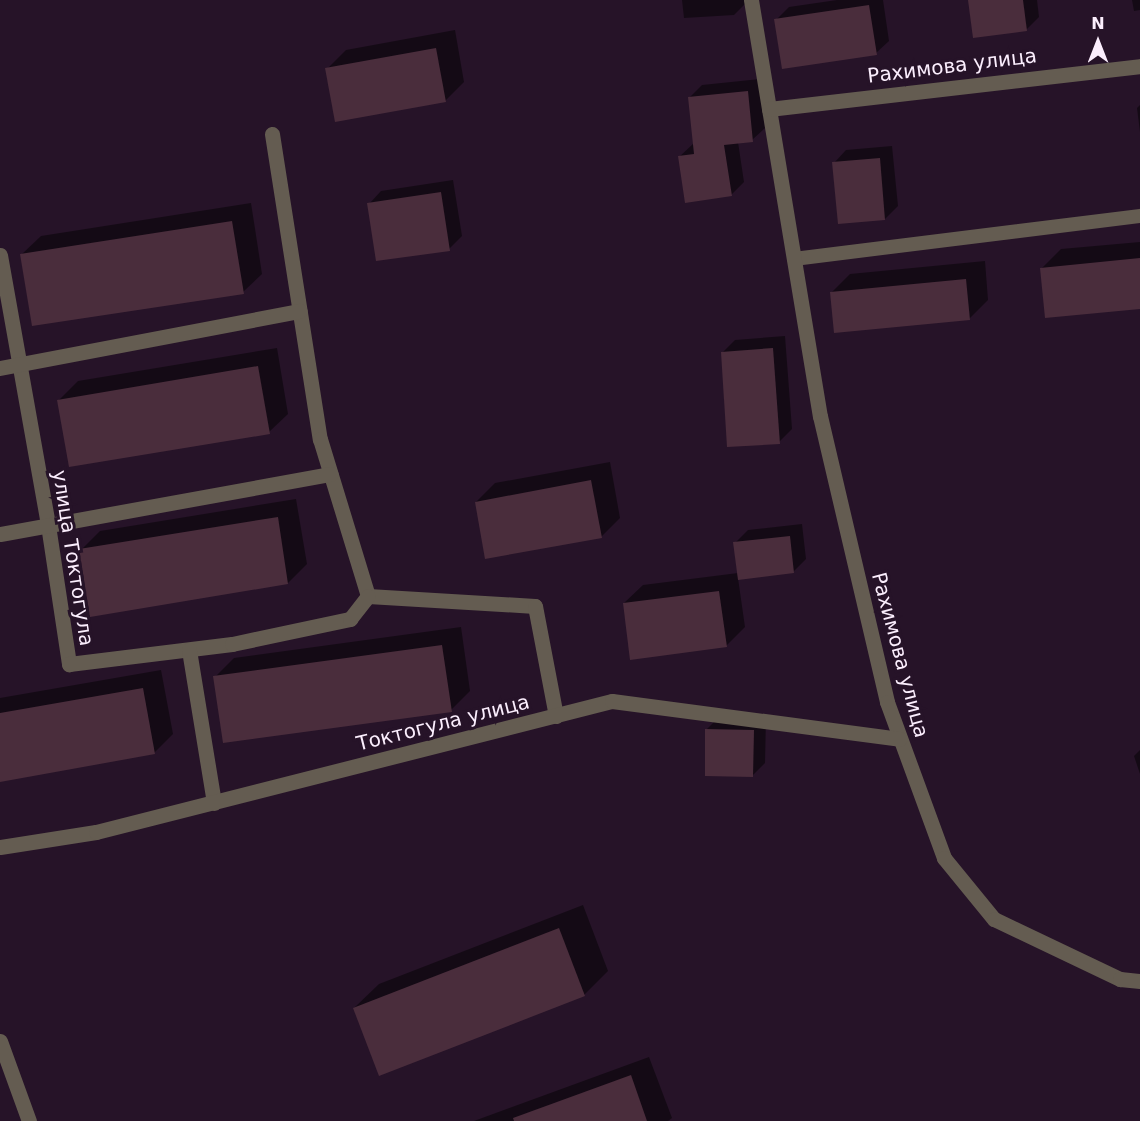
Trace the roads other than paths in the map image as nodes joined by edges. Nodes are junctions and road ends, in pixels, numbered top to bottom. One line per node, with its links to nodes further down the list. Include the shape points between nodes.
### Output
1 (751, 0): 3 (street, Рахимова улица)
2 (1140, 66): 3 (street, Рахимова улица)
3 (769, 109): 7 (street, Рахимова улица)
4 (272, 134): 8 (street)
5 (1140, 216): 7 (lane)
6 (0, 255): 9 (street, улица Токтогула)
7 (794, 259): 17 (street, Рахимова улица, via 820,416 887,702)
8 (300, 311): 9 (street); 11 (street, via 320,439)
9 (19, 364): 10 (street); 12 (street, улица Токтогула)
10 (0, 368)
11 (331, 474): 12 (street); 14 (street)
12 (48, 525): 13 (street); 15 (street, улица Токтогула, via 69,664)
13 (0, 534)
14 (368, 596): 15 (street, улица Токтогула, via 350,619); 16 (street, via 535,606)
15 (189, 650): 18 (street)
16 (556, 716): 17 (street, Токтогула улица, via 612,701); 18 (street, Токтогула улица)
17 (900, 740): 20 (street, Рахимова улица, via 944,858 994,919 1120,979)
18 (214, 803): 19 (street, Токтогула улица, via 96,832)
19 (0, 847)
20 (1140, 981)
21 (0, 1041): 22 (street)
22 (29, 1121)

